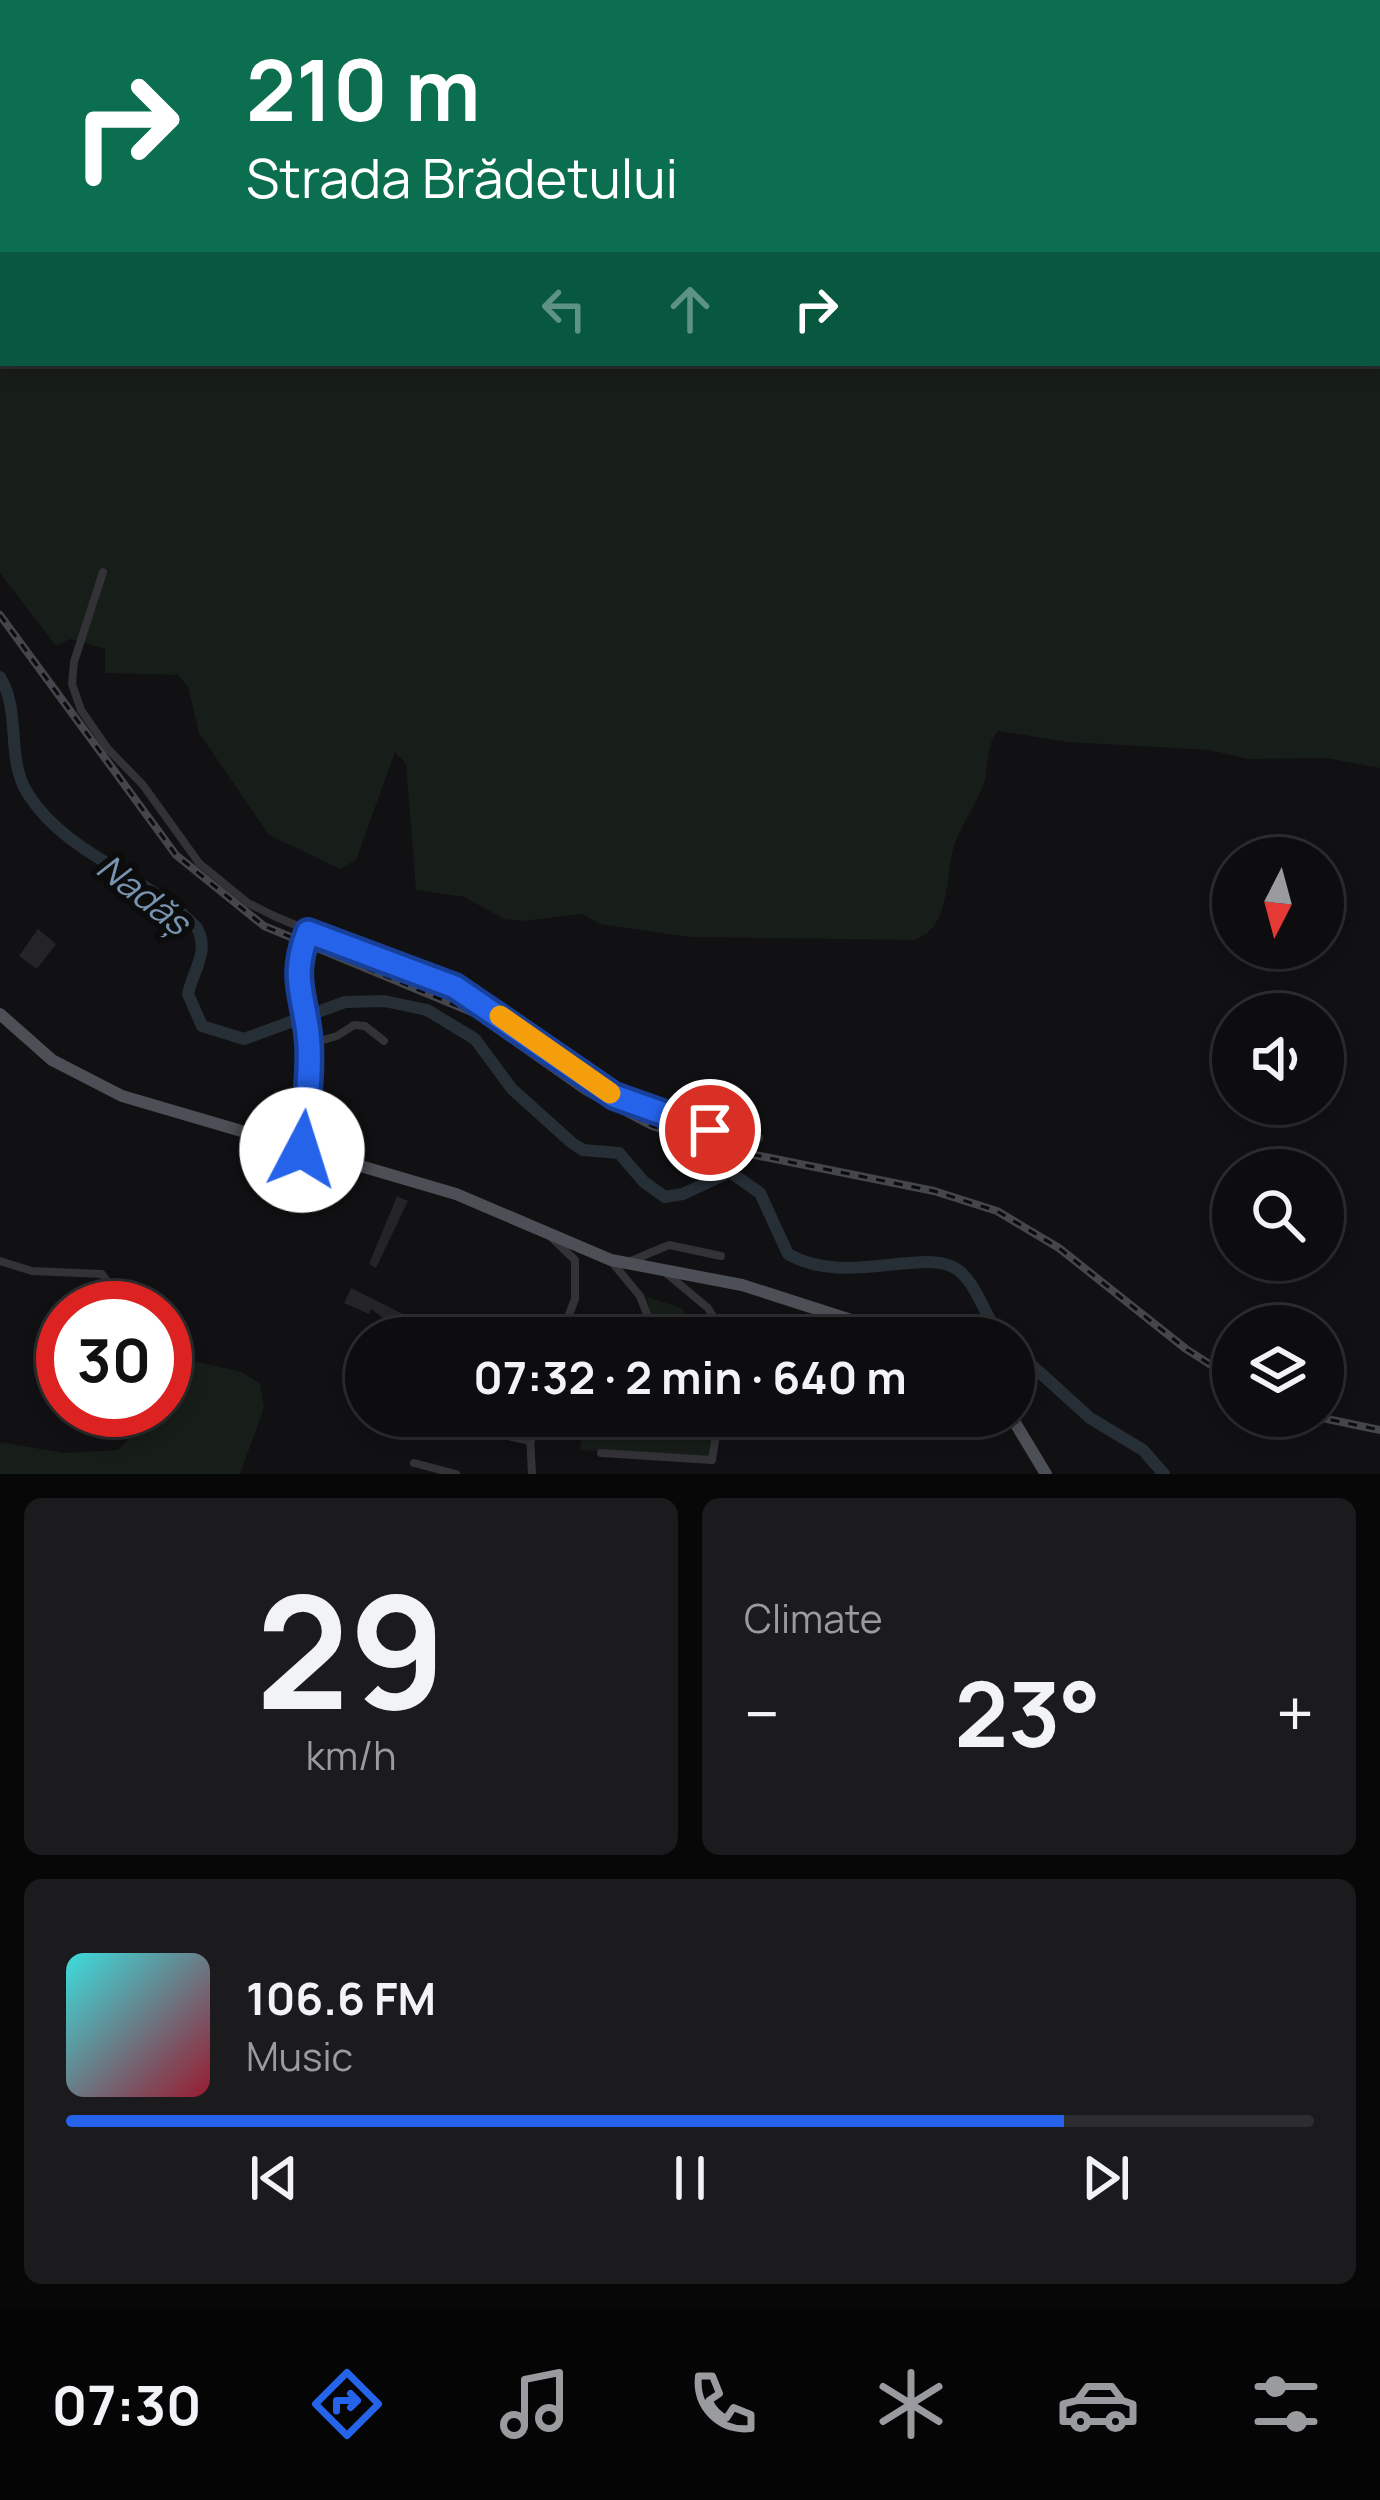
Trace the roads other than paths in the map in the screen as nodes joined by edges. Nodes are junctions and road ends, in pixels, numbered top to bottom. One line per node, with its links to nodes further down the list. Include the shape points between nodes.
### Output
1 (103, 572): 2 (street, via 74,662 81,710 199,863 248,903)
2 (308, 932): 5 (street, via 297,961); 6 (street, via 455,987 646,1111)
3 (1, 1018): 7 (main road, via 98,1086)
4 (384, 1042): 5 (street, via 354,1025)
5 (309, 1044): 7 (street)
6 (759, 1138)
7 (302, 1150): 8 (main road, via 456,1194)
8 (551, 1235): 11 (main road); 14 (street, via 575,1260)
9 (721, 1256): 11 (street, via 670,1244)
10 (0, 1261): 13 (street)
11 (618, 1262): 12 (main road); 15 (street)
12 (665, 1272): 16 (street); 17 (main road)
13 (107, 1281)
14 (568, 1317)
15 (648, 1317)
16 (713, 1317)
17 (840, 1317)
18 (511, 1437): 22 (street)
19 (531, 1437): 22 (street)
20 (716, 1437): 24 (street)
21 (1024, 1437): 29 (main road)
22 (531, 1441): 28 (street)
23 (601, 1454): 24 (street)
24 (712, 1460): 26 (street)
25 (414, 1463): 27 (street)
26 (720, 1471)
27 (456, 1474)
28 (532, 1474)
29 (1046, 1474)

